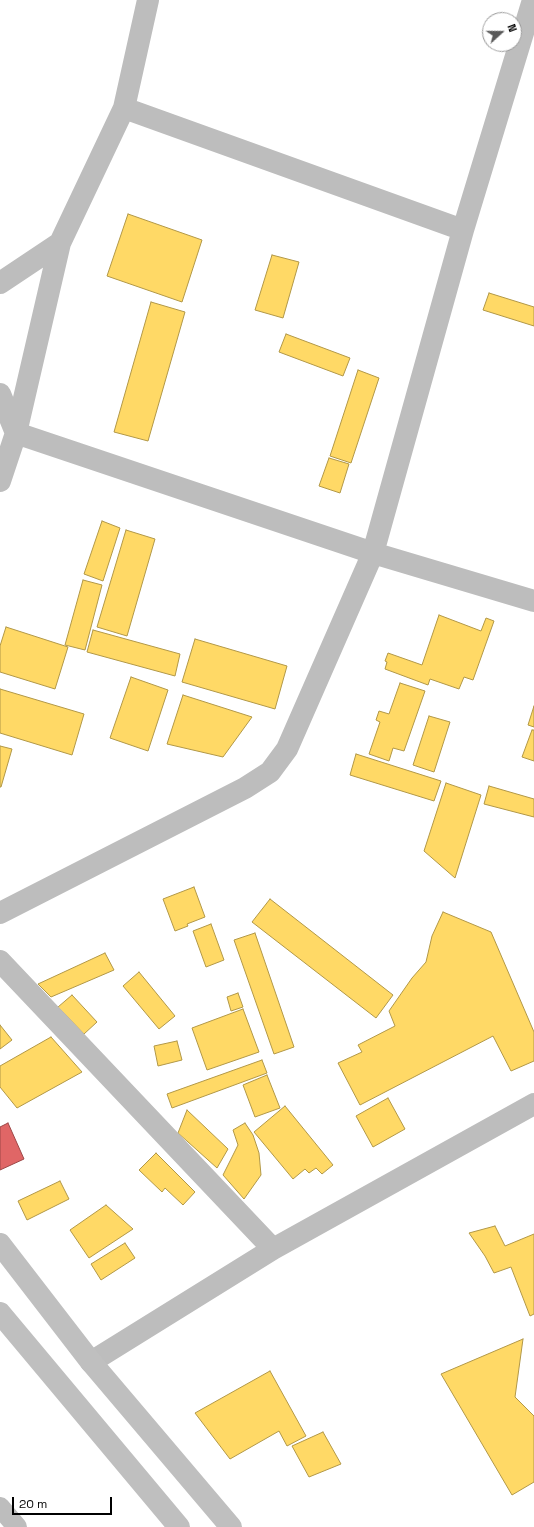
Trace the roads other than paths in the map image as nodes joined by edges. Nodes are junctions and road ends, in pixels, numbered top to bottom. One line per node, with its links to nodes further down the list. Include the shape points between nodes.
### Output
1 (148, 0): 3 (street)
2 (533, 0): 4 (street)
3 (124, 108): 4 (street); 5 (street)
4 (463, 230): 10 (street)
5 (60, 244): 6 (street); 8 (street)
6 (0, 283)
7 (0, 394): 8 (street)
8 (16, 433): 9 (street); 10 (street)
9 (0, 481)
10 (373, 553): 11 (street); 12 (street, via 287,749 270,772 245,788)
11 (534, 602)
12 (0, 913)
13 (0, 961): 16 (street)
14 (534, 1104): 16 (street)
15 (0, 1244): 18 (main road)
16 (273, 1249): 18 (street)
17 (0, 1313): 21 (main road)
18 (91, 1362): 22 (main road)
19 (0, 1507): 20 (lane)
20 (17, 1527)
21 (179, 1527)
22 (231, 1527)

